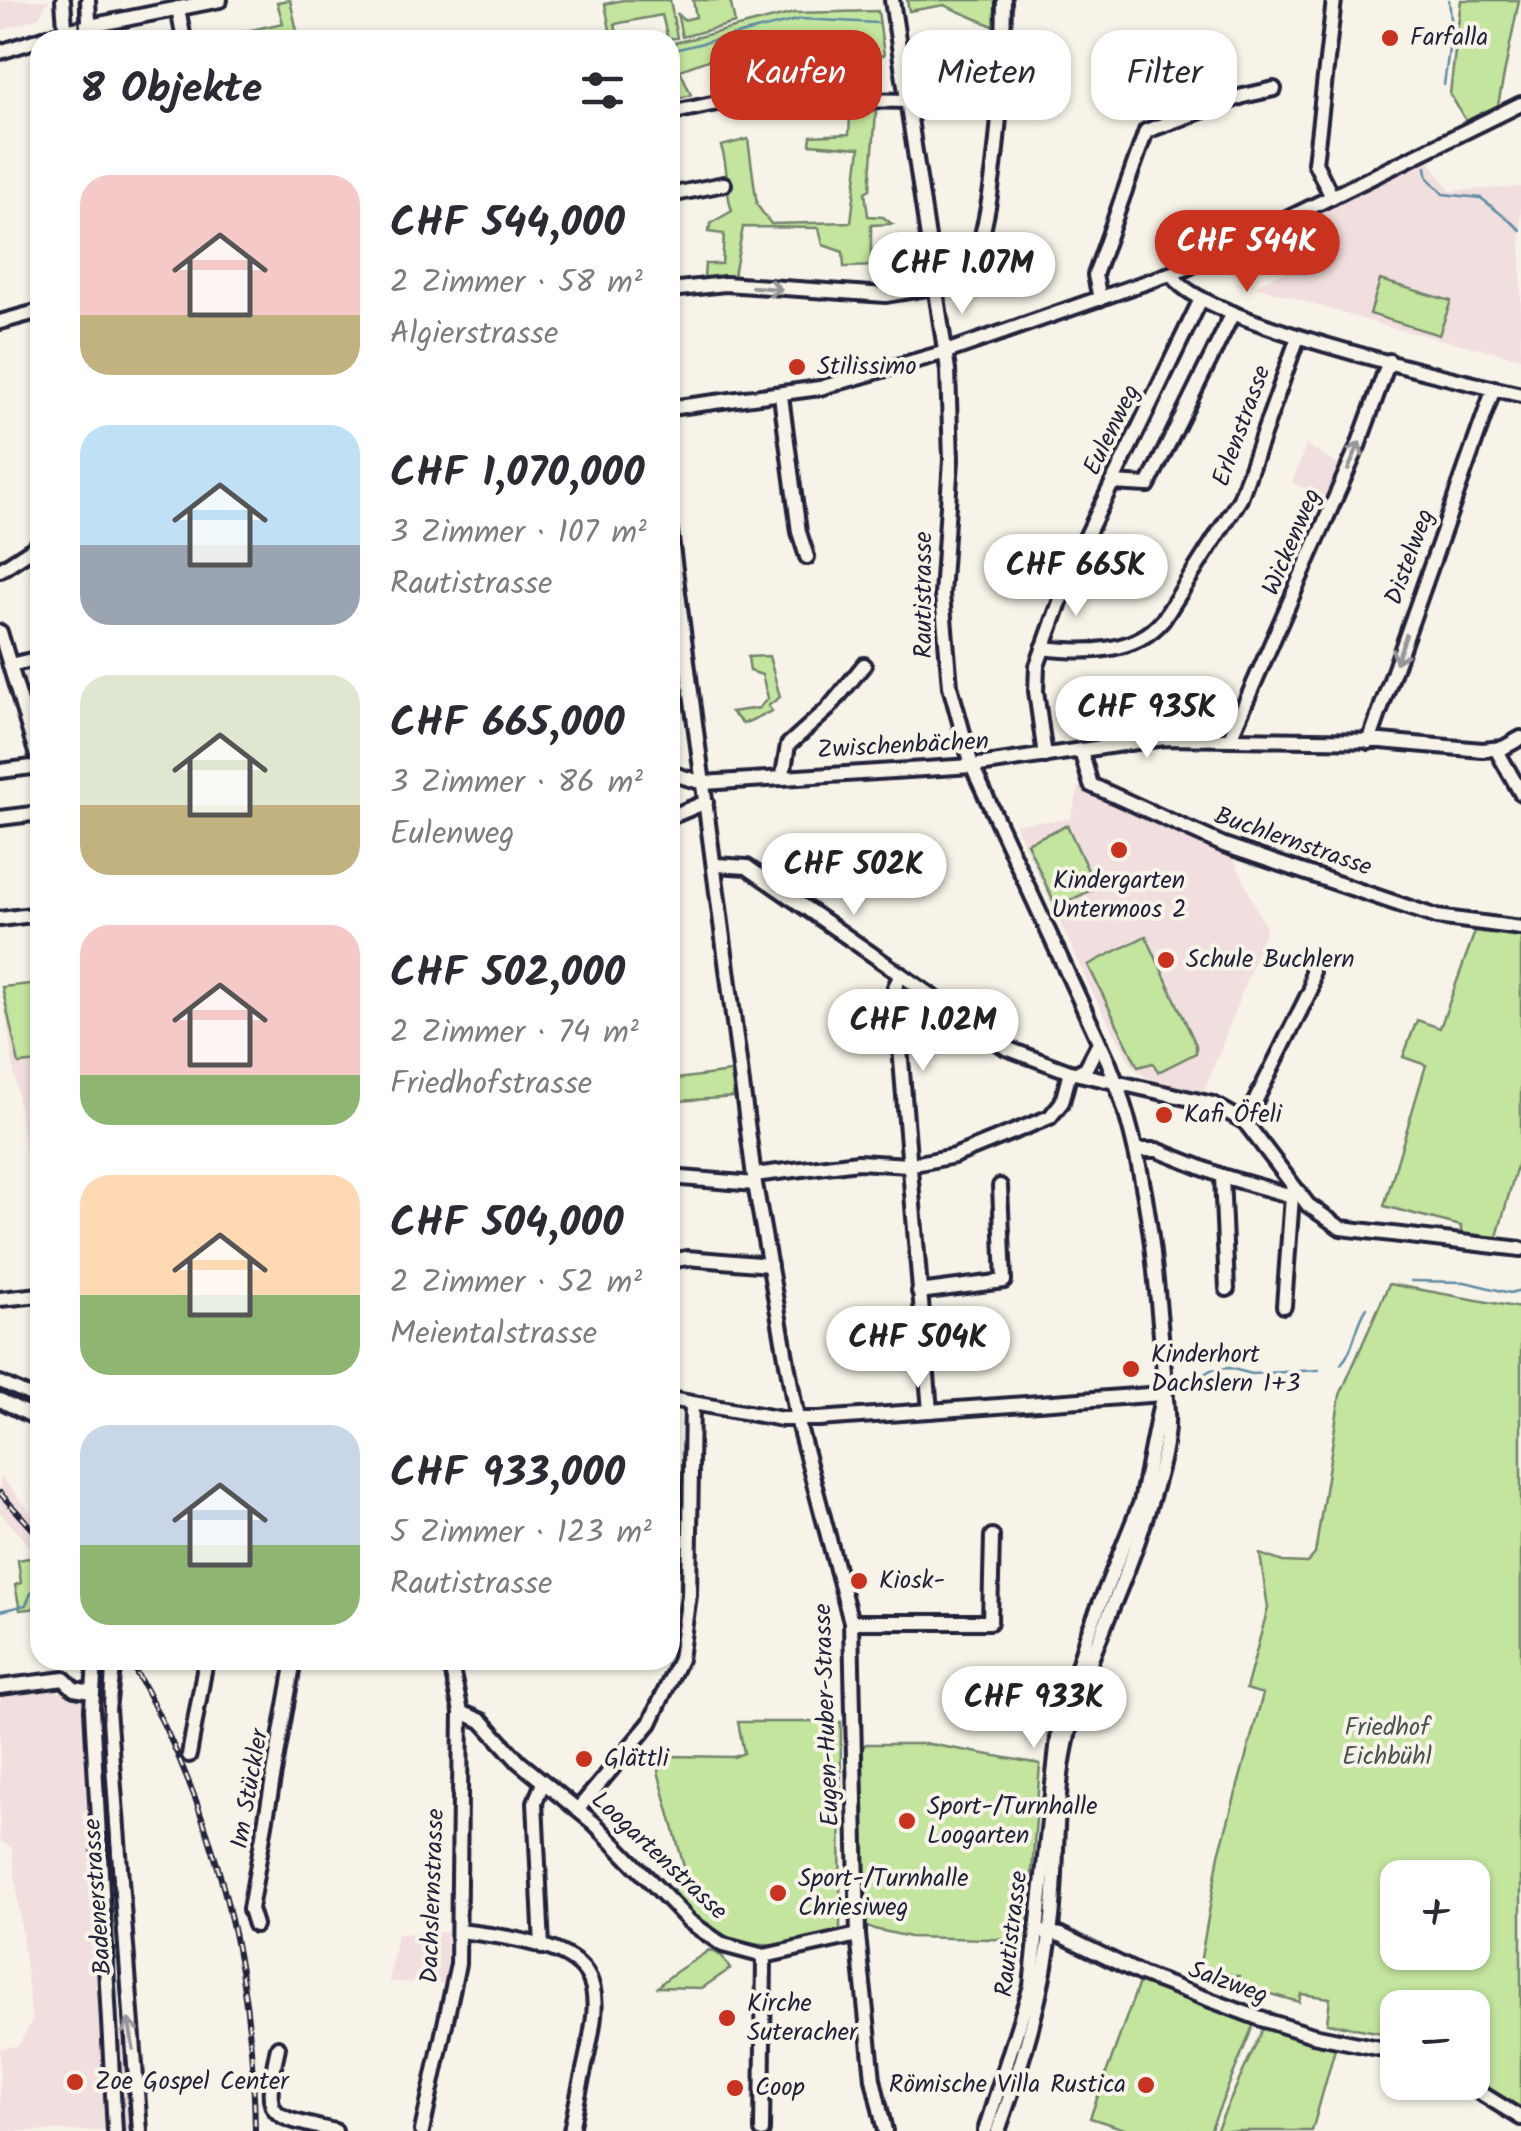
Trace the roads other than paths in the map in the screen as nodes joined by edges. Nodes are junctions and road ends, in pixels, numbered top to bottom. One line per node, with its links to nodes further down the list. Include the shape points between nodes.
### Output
1 (63, 0): 8 (street)
2 (88, 0): 9 (street)
3 (220, 0): 7 (street)
4 (892, 0): 14 (street, Rautistrasse)
5 (1004, 0): 25 (street, via 983,231 968,278)
6 (1334, 0): 22 (street, via 1315,162)
7 (178, 8): 10 (street); 11 (street)
8 (66, 30)
9 (89, 30)
10 (100, 30)
11 (182, 30)
12 (30, 44): 13 (street)
13 (0, 52)
14 (902, 53)
15 (1274, 89): 26 (street, via 1146,131 1095,274)
16 (902, 101): 18 (street, via 740,98)
17 (1521, 104): 22 (street)
18 (680, 111)
19 (914, 120): 25 (street, Rautistrasse)
20 (724, 184): 21 (street)
21 (680, 193)
22 (1332, 197): 23 (street)
23 (1174, 275): 26 (street); 27 (street)
24 (680, 289): 25 (street, one-way to 25, via 725,284 858,296)
25 (936, 290): 32 (street, Rautistrasse)
26 (1100, 299): 32 (street)
27 (1200, 299): 28 (street); 38 (street, Eulenweg)
28 (1233, 313): 31 (street); 38 (street, via 1148,486)
29 (30, 314): 30 (street)
30 (0, 322)
31 (1298, 337): 33 (street); 44 (street, Erlenstrasse, via 1240,499 1163,620 1126,647)
32 (946, 352): 36 (street); 55 (street, Rautistrasse, via 951,460 943,642)
33 (1389, 362): 34 (street); 49 (street, Wickenweg, one-way to 33)
34 (1494, 388): 35 (street); 51 (street, Distelweg, one-way to 51)
35 (1521, 395)
36 (781, 396): 37 (street); 40 (street)
37 (680, 407)
38 (1112, 483): 44 (street, Eulenweg, via 1074,560)
39 (30, 550): 41 (street)
40 (808, 557)
41 (0, 570)
42 (680, 610): 60 (street, Eugen-Huber-Strasse)
43 (0, 632): 47 (street)
44 (1043, 648): 54 (street, Eulenweg, via 1036,691)
45 (30, 660): 47 (street)
46 (864, 664): 58 (street, via 788,745)
47 (10, 665): 48 (street)
48 (30, 732)
49 (1230, 738): 51 (street, Zwischenbächen); 53 (street, Zwischenbächen, via 1148,739)
50 (1521, 738): 52 (street, Zwischenbächen)
51 (1368, 742): 52 (street, Zwischenbächen)
52 (1496, 750): 61 (street)
53 (1081, 751): 54 (street, Zwischenbächen); 69 (street, Buchlernstrasse, via 1090,785 1224,845 1437,916)
54 (1045, 756): 55 (street, Zwischenbächen)
55 (972, 766): 58 (street, Zwischenbächen); 72 (street, Rautistrasse)
56 (30, 767): 57 (street)
57 (0, 771)
58 (783, 775): 60 (street, Zwischenbächen)
59 (680, 776): 60 (street)
60 (702, 783): 62 (street, Eugen-Huber-Strasse)
61 (1521, 793)
62 (706, 802): 63 (street); 66 (street, Eugen-Huber-Strasse)
63 (680, 813)
64 (30, 814): 65 (street)
65 (0, 818)
66 (716, 865): 71 (street, via 748,868); 80 (street, Eugen-Huber-Strasse)
67 (30, 916): 68 (street)
68 (0, 920)
69 (1521, 928)
70 (1312, 970): 75 (street, via 1311,988)
71 (900, 976): 73 (street, via 1006,1048); 77 (street, via 895,987)
72 (1099, 1044): 73 (street, via 1086,1068); 74 (street, Rautistrasse)
73 (1073, 1073): 74 (street); 77 (street, via 1050,1117 954,1156)
74 (1116, 1082): 75 (street, via 1213,1104); 76 (street, Rautistrasse)
75 (1245, 1122): 82 (street, via 1282,1164)
76 (1136, 1150): 78 (street, via 1156,1150); 92 (street, Rautistrasse)
77 (909, 1165): 80 (street, via 858,1162); 87 (street)
78 (1222, 1176): 82 (street); 86 (street)
79 (680, 1177): 80 (street)
80 (754, 1179): 85 (street, Eugen-Huber-Strasse)
81 (1000, 1186): 87 (street, via 1004,1281)
82 (1295, 1194): 83 (street, via 1341,1228); 90 (street)
83 (1521, 1250)
84 (680, 1260): 85 (street)
85 (770, 1266): 99 (street, Eugen-Huber-Strasse)
86 (1228, 1289)
87 (919, 1292): 97 (street)
88 (30, 1296): 89 (street)
89 (0, 1298)
90 (1284, 1306)
91 (0, 1383): 93 (street)
92 (1162, 1394): 97 (street); 117 (street, Rautistrasse, via 1167,1412 1157,1478 1086,1668 1066,1742)
93 (30, 1397)
94 (0, 1400): 98 (street)
95 (680, 1401): 96 (street)
96 (692, 1403): 99 (street); 102 (street, via 690,1595)
97 (930, 1411): 99 (street)
98 (30, 1415)
99 (797, 1419): 101 (street, Eugen-Huber-Strasse)
100 (992, 1536): 101 (street, via 990,1622)
101 (852, 1622): 118 (street, Eugen-Huber-Strasse)
102 (680, 1659)
103 (94, 1670): 110 (street, Badenerstrasse)
104 (113, 1670): 126 (street, Badenerstrasse, one-way to 104, via 108,1709)
105 (204, 1670): 112 (street)
106 (292, 1670): 115 (street, Im Stückler, via 250,1909)
107 (452, 1670): 111 (street, Dachslernstrasse)
108 (675, 1670): 114 (street, via 650,1723)
109 (0, 1687): 110 (street, via 64,1679)
110 (92, 1692): 125 (street, Badenerstrasse)
111 (461, 1712): 113 (street, Loogartenstrasse, via 482,1721); 116 (street, Dachslernstrasse)
112 (189, 1756)
113 (543, 1783): 114 (street, Loogartenstrasse); 119 (street, via 535,1802)
114 (578, 1809): 120 (street, Loogartenstrasse, via 704,1934)
115 (256, 1925)
116 (459, 1932): 119 (street); 128 (street, Dachslernstrasse, via 456,1985)
117 (1045, 1932): 122 (street, Salzweg, via 1261,2020); 132 (street, Rautistrasse); 133 (street, Rautistrasse, via 1040,2002)
118 (858, 1935): 120 (street, Loogartenstrasse); 131 (street, Eugen-Huber-Strasse)
119 (542, 1947): 129 (street, via 579,1964 596,1992)
120 (764, 1956): 130 (street)
121 (278, 2047): 127 (street, via 268,2094 274,2110)
122 (1380, 2049)
123 (1490, 2098): 124 (street)
124 (1521, 2118)
125 (115, 2131)
126 (140, 2131)
127 (335, 2131)
128 (422, 2131)
129 (571, 2131)
130 (762, 2131)
131 (885, 2131)
132 (985, 2131)
133 (998, 2131)

